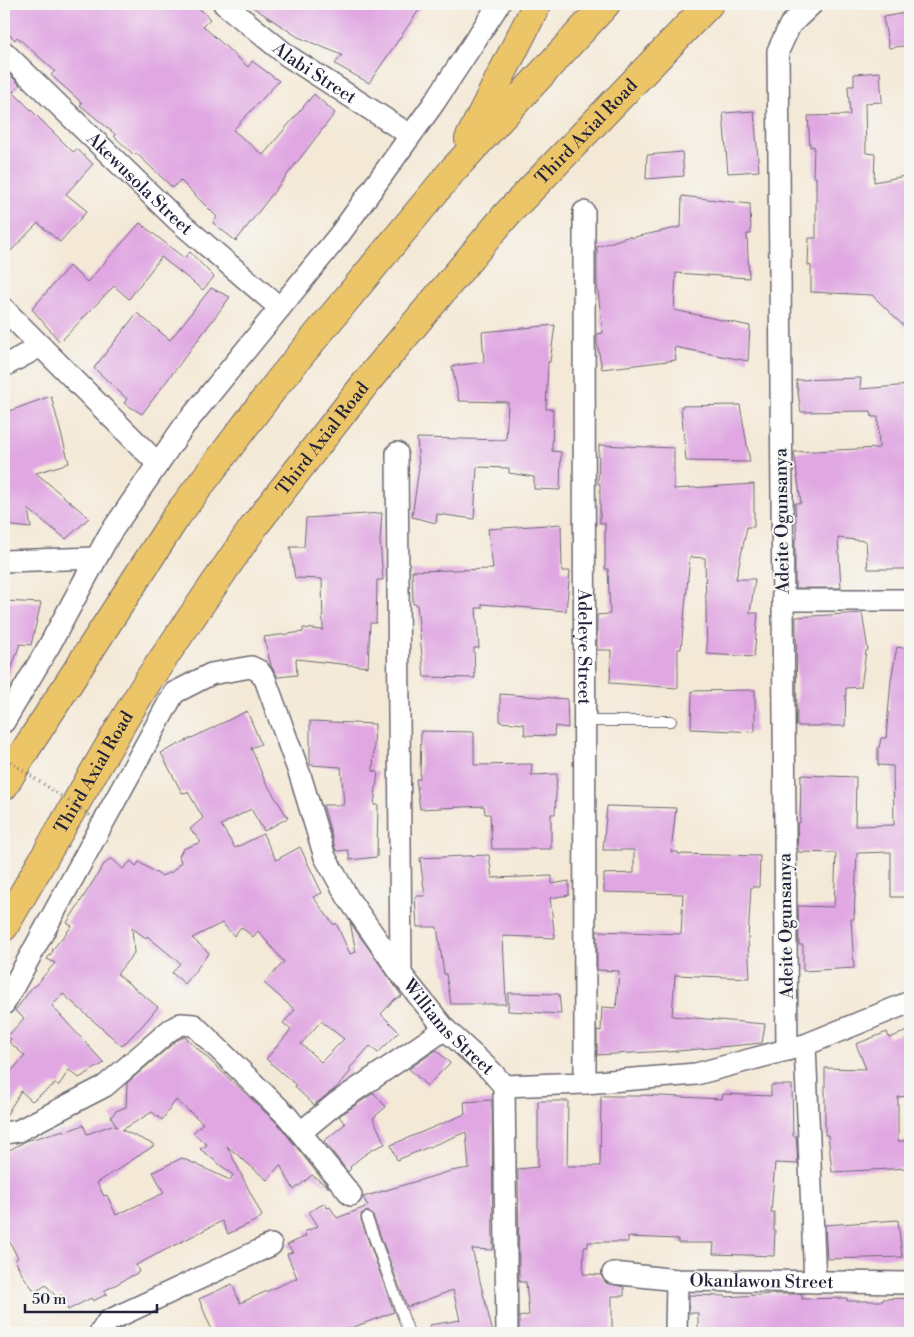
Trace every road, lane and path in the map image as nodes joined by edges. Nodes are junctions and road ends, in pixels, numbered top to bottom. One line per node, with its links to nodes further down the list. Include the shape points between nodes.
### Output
1 (224, 4): 8 (street, Alabi Street, via 288,56)
2 (499, 4): 8 (street)
3 (537, 4): 9 (highway)
4 (606, 4): 9 (highway)
5 (709, 4): 21 (highway, Third Axial Road, via 507,214 368,380 255,525)
6 (812, 4): 19 (street, Adeite Ogunsanya, via 790,26 778,51)
7 (4, 52): 11 (street, Akewusola Street, via 177,220)
8 (410, 135): 11 (street, via 340,234)
9 (453, 170): 28 (highway, via 279,381 176,517)
10 (584, 212): 24 (street, Adeleye Street)
11 (280, 308): 16 (street, via 184,426)
12 (4, 309): 13 (street)
13 (41, 346): 14 (street); 16 (street)
14 (4, 366)
15 (397, 452): 31 (street)
16 (158, 464): 17 (street)
17 (96, 558): 18 (street); 23 (street, via 49,646)
18 (4, 561)
19 (783, 600): 20 (street); 35 (street, Adeite Ogunsanya)
20 (910, 600)
21 (149, 679): 22 (street); 30 (highway, Third Axial Road)
22 (174, 693): 31 (street, Williams Street, via 210,674 251,667 259,671 265,679 300,775 325,857 348,898); 33 (street)
23 (11, 698): 25 (street)
24 (584, 721): 26 (lane); 36 (street, Adeleye Street)
25 (4, 722)
26 (671, 722)
27 (6, 759): 29 (path, bridge)
28 (4, 786)
29 (94, 818)
30 (4, 927)
31 (401, 974): 34 (street, Williams Street)
32 (910, 1002): 35 (street, Williams Street)
33 (4, 1004)
34 (445, 1029): 37 (street, Williams Street); 38 (street)
35 (796, 1048): 36 (street, Williams Street, via 696,1074); 45 (street, Adeite Ogunsanya)
36 (585, 1083): 37 (street, Williams Street)
37 (504, 1086): 49 (street)
38 (301, 1132): 39 (street, via 194,1025 181,1024 105,1086 18,1131); 40 (street)
39 (4, 1133)
40 (351, 1195)
41 (367, 1218): 48 (lane)
42 (270, 1244): 47 (street, via 108,1321)
43 (613, 1273): 44 (street, Okanlawon Street)
44 (677, 1280): 45 (street, Okanlawon Street); 50 (street)
45 (815, 1282): 46 (street, Okanlawon Street)
46 (910, 1283)
47 (100, 1333)
48 (408, 1333)
49 (508, 1333)
50 (676, 1333)

